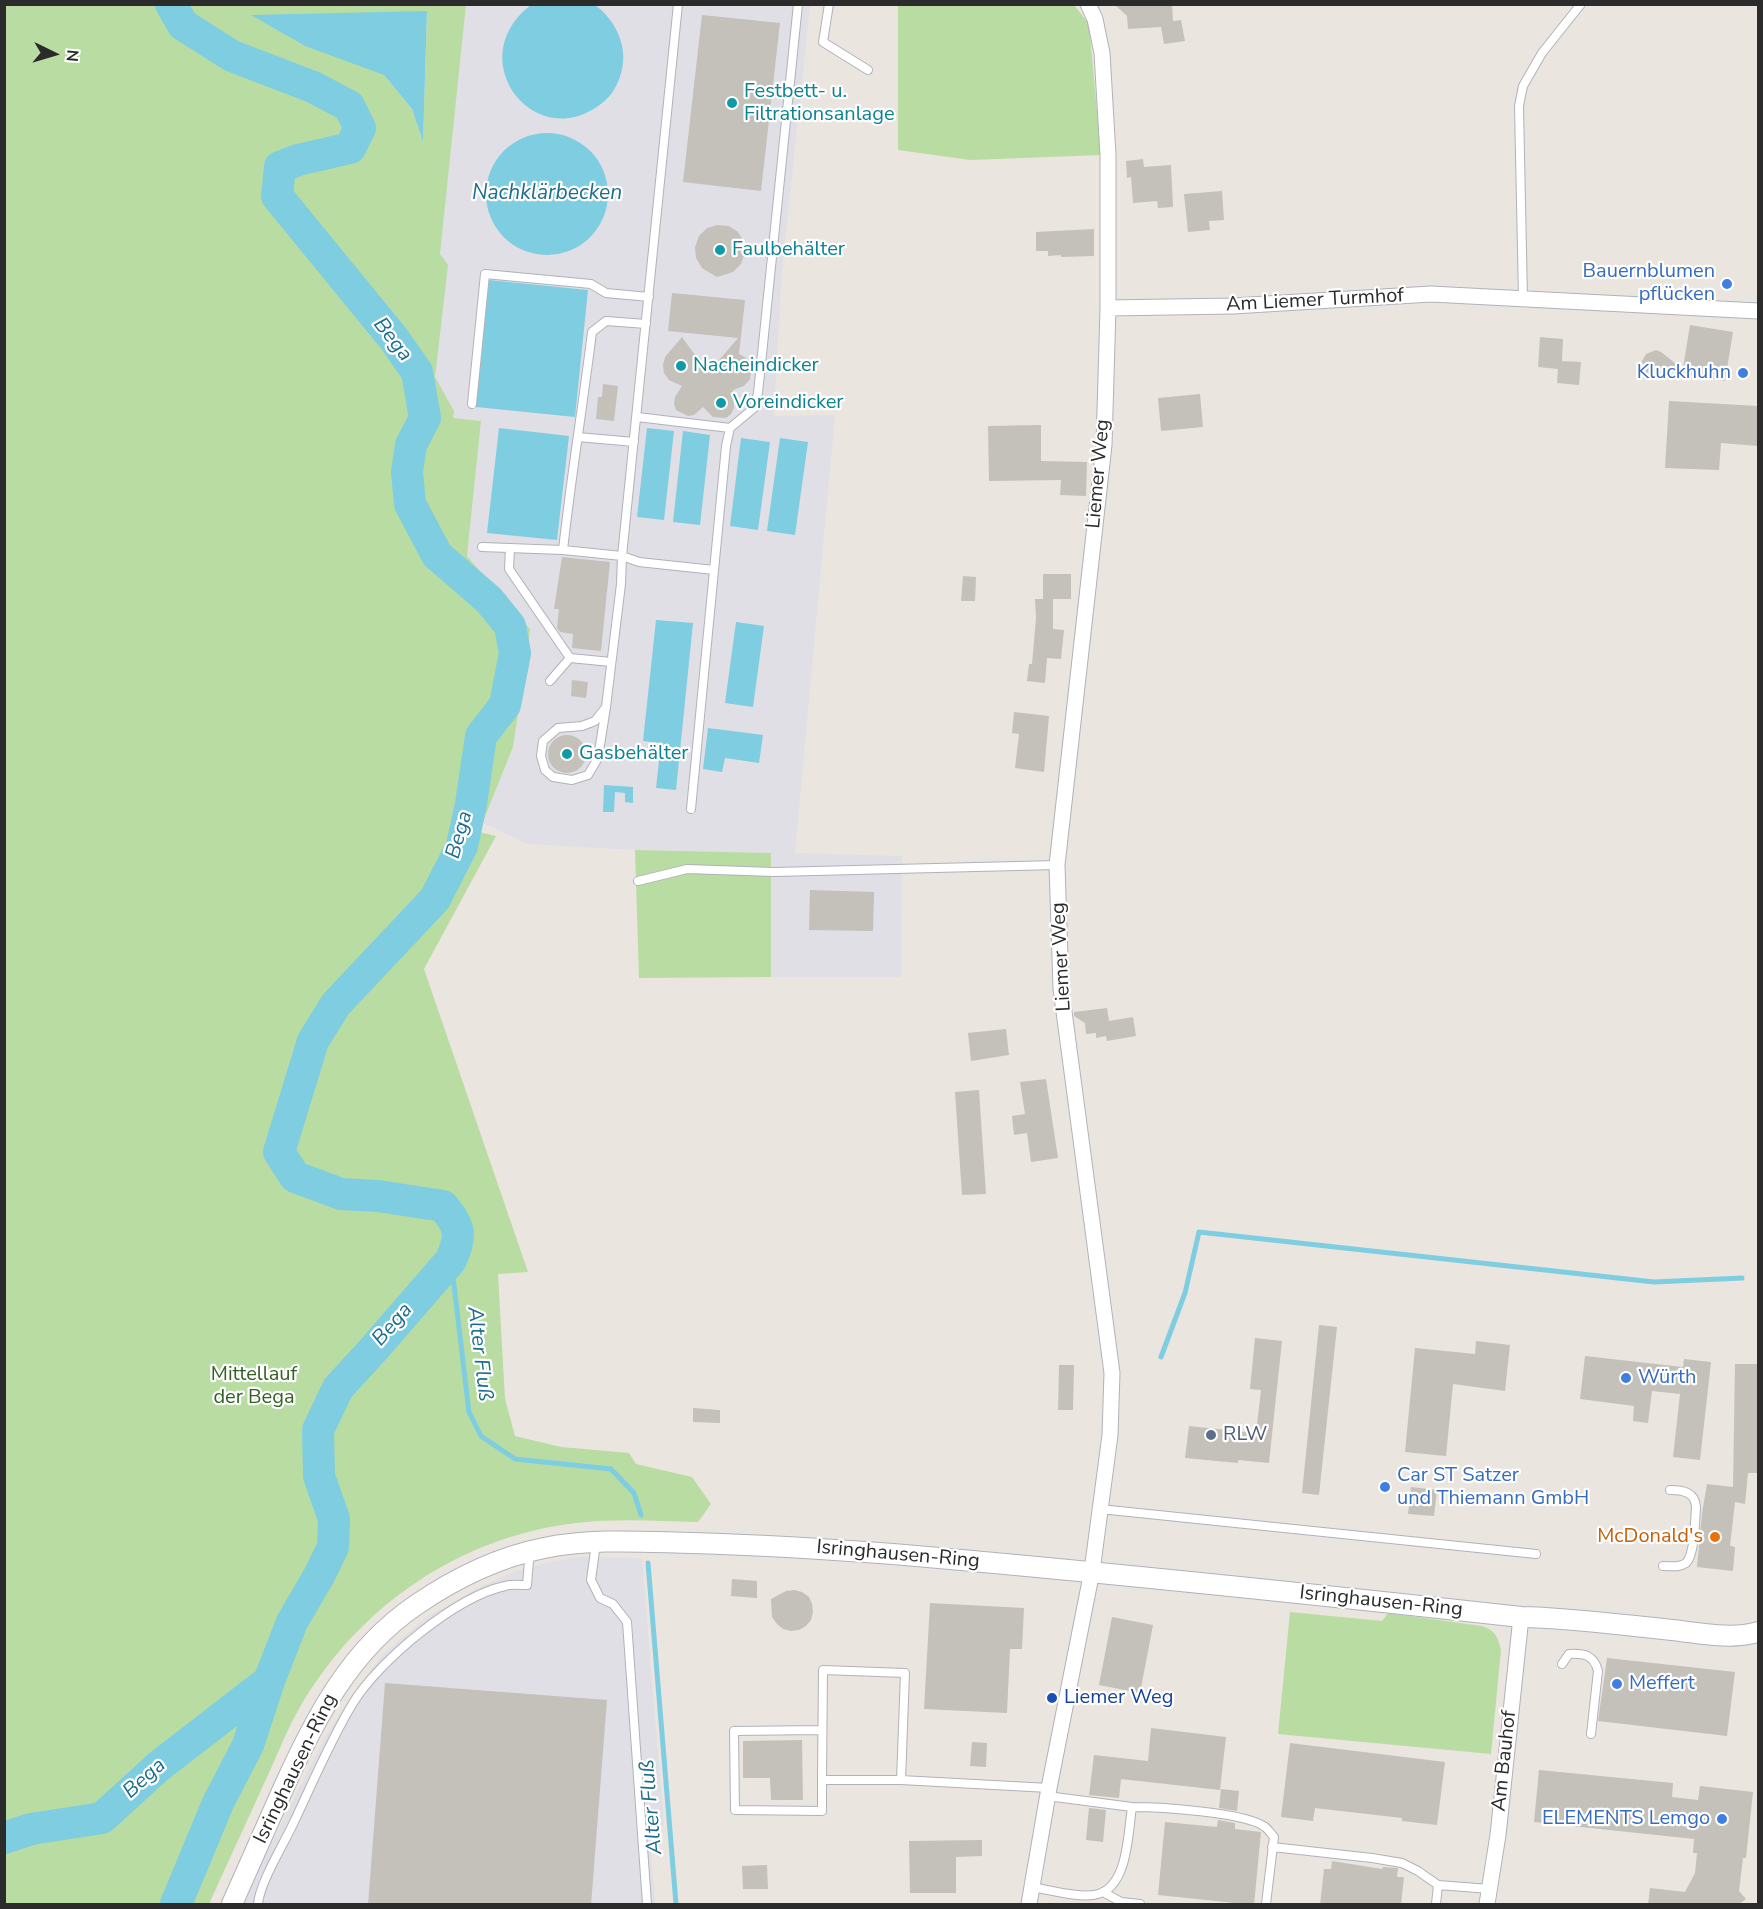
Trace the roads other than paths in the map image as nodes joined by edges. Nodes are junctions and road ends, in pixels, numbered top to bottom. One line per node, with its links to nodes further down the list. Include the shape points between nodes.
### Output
1 (678, 4): 7 (lane)
2 (798, 4): 14 (lane, via 758,393 753,408)
3 (829, 4): 6 (lane, via 823,42)
4 (1088, 4): 9 (street, Liemer Weg, via 1102,53 1108,155)
5 (1581, 4): 8 (lane, via 1542,53 1523,86 1519,106)
6 (868, 70)
7 (649, 297): 11 (lane); 12 (lane, via 606,293 591,284 484,274)
8 (1523, 299): 9 (street, Am Liemer Turmhof, via 1431,294 1233,306); 10 (street, Am Liemer Turmhof)
9 (1108, 308): 27 (street, Liemer Weg, via 1104,445)
10 (1758, 311)
11 (646, 324): 13 (lane); 15 (lane, via 606,321 592,332)
12 (472, 404)
13 (637, 417): 14 (lane); 16 (lane)
14 (730, 428): 21 (lane)
15 (578, 437): 16 (lane); 19 (lane)
16 (634, 442): 20 (lane)
17 (482, 547): 18 (lane)
18 (510, 548): 19 (lane); 22 (lane, via 509,569)
19 (563, 550): 20 (lane)
20 (622, 556): 21 (lane, via 639,562); 23 (lane)
21 (714, 570): 26 (lane)
22 (570, 657): 23 (lane); 24 (lane)
23 (611, 662): 25 (lane)
24 (550, 681)
25 (606, 707): 25 (lane, via 598,758 588,775 572,780 553,777 545,770 541,756 543,741 558,728 595,721)
26 (692, 809)
27 (1058, 865): 28 (lane, via 774,872 687,869); 30 (street, Liemer Weg, via 1061,989 1112,1373 1110,1435)
28 (638, 880)
29 (1670, 1490): 34 (lane, via 1691,1494 1696,1507 1691,1555 1679,1566)
30 (1100, 1509): 33 (lane); 35 (street, Liemer Weg)
31 (596, 1542): 32 (street, Isringhausen-Ring); 35 (street, Isringhausen-Ring, via 807,1547); 52 (lane, via 591,1580 600,1598 613,1604 627,1622)
32 (526, 1553): 50 (street, Isringhausen-Ring, via 463,1577 414,1607 370,1646 334,1690 309,1732); 51 (lane, via 527,1586 506,1585 477,1596 431,1623 389,1660 354,1701)
33 (1536, 1554)
34 (1663, 1566)
35 (1092, 1571): 36 (street, Isringhausen-Ring); 43 (street, Liemer Weg)
36 (1521, 1617): 37 (street, Isringhausen-Ring); 48 (street, Am Bauhof)
37 (1754, 1637)
38 (1562, 1664): 40 (lane, via 1569,1654 1581,1653 1596,1663)
39 (822, 1730): 41 (lane); 41 (lane, via 734,1731 735,1810 822,1811); 42 (lane, via 823,1670 905,1673)
40 (1591, 1734)
41 (822, 1780): 42 (lane)
42 (901, 1780): 43 (lane)
43 (1048, 1792): 44 (lane); 47 (street, Liemer Weg)
44 (1132, 1807): 45 (lane, via 1164,1807 1247,1819 1265,1827 1274,1838); 49 (lane, via 1122,1870 1112,1887)
45 (1272, 1847): 46 (lane, via 1402,1863); 55 (lane)
46 (1438, 1885): 48 (lane); 56 (lane)
47 (1032, 1887): 49 (lane, via 1074,1894); 53 (street, Liemer Weg)
48 (1490, 1889): 57 (street, Am Bauhof)
49 (1103, 1892): 54 (lane, via 1121,1902)
50 (232, 1905)
51 (258, 1905)
52 (647, 1905)
53 (1029, 1905)
54 (1140, 1905)
55 (1266, 1905)
56 (1436, 1905)
57 (1487, 1905)

